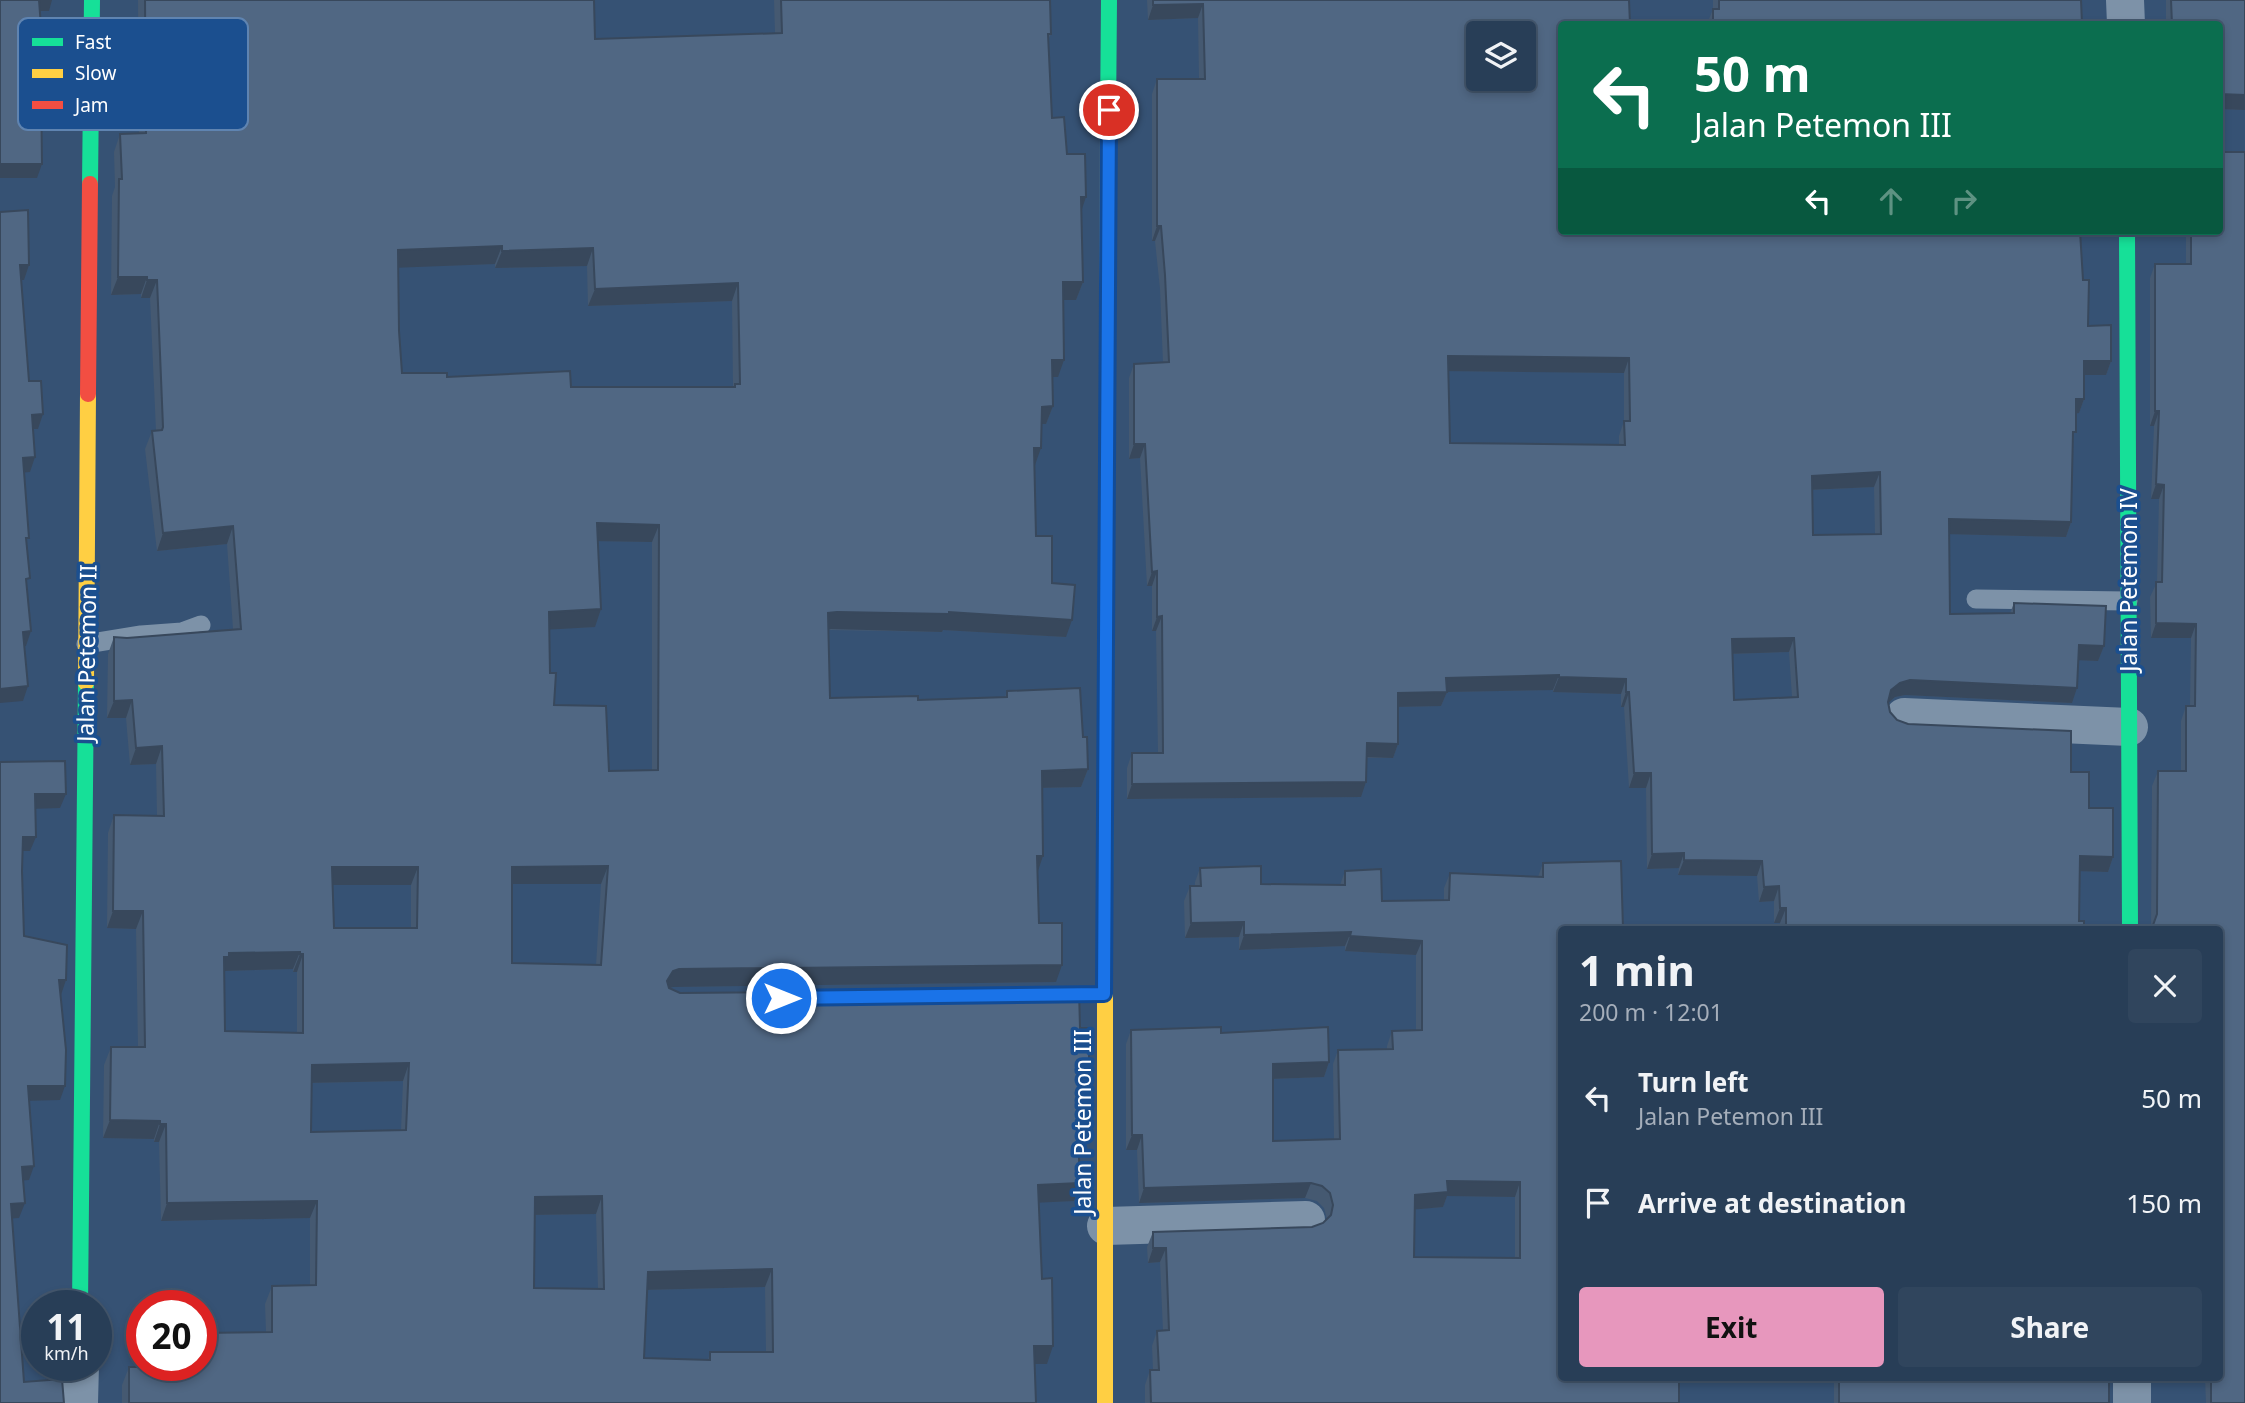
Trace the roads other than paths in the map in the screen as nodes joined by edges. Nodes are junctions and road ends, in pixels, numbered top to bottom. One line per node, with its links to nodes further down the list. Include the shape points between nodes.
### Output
1 (92, 0): 4 (street, Jalan Petemon II)
2 (1109, 0): 16 (street, Jalan Petemon III, via 1097,994)
3 (2125, 0): 5 (street)
4 (92, 18)
5 (2126, 21)
6 (91, 130): 11 (street, Jalan Petemon II)
7 (2127, 235): 9 (street, Jalan Petemon IV)
8 (1976, 599): 9 (lane)
9 (2128, 601): 13 (street, Jalan Petemon IV)
10 (201, 625): 11 (lane, via 182,632)
11 (86, 644): 17 (street, Jalan Petemon II)
12 (1904, 717): 13 (street)
13 (2129, 727): 14 (street, Jalan Petemon IV)
14 (2130, 926)
15 (1306, 1220): 16 (street)
16 (1106, 1226): 21 (street, Jalan Petemon III)
17 (80, 1290)
18 (79, 1381): 20 (street)
19 (2132, 1381): 22 (street)
20 (79, 1403)
21 (1105, 1403)
22 (2132, 1403)

